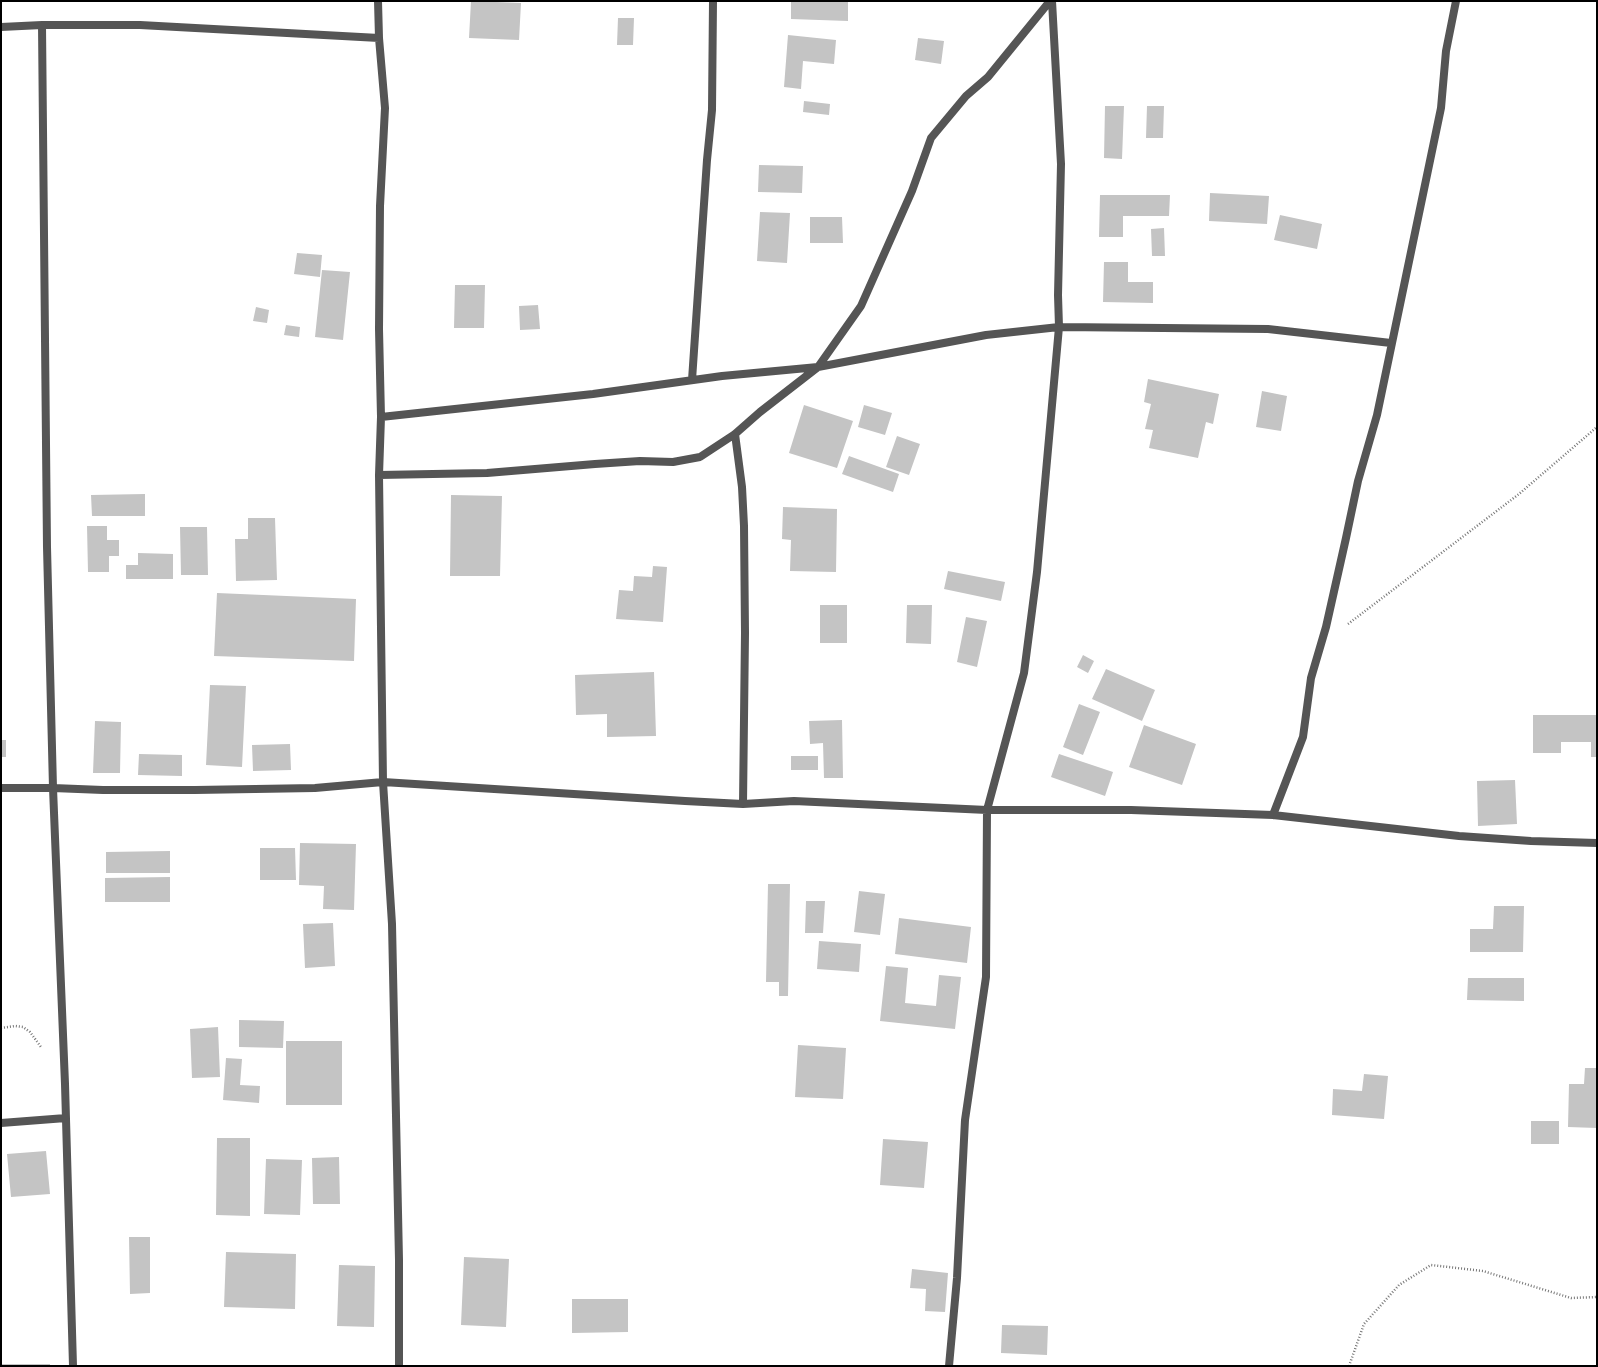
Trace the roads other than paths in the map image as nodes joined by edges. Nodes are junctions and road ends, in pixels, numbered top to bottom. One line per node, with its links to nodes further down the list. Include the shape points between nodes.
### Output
1 (378, 1): 7 (street)
2 (714, 1): 11 (street, via 712,110)
3 (1051, 1): 8 (street, via 1062,164); 10 (street, via 988,77 966,96 931,138 912,190 861,306)
4 (1456, 1): 9 (street, via 1446,51 1441,108)
5 (42, 25): 6 (street); 7 (street, via 140,25); 17 (street)
6 (1, 27)
7 (379, 38): 12 (street, via 385,108 380,206)
8 (1059, 326): 9 (street, via 1268,329); 10 (street, via 986,335); 19 (street, via 1037,572 1024,673)
9 (1391, 343): 20 (street, via 1377,415 1358,481 1311,678 1303,737)
10 (818, 367): 11 (street); 13 (street)
11 (692, 380): 12 (street, via 593,394)
12 (381, 417): 14 (street)
13 (735, 434): 14 (street, via 700,457 673,462 618,462 487,473); 18 (street, via 744,526)
14 (379, 475): 15 (street)
15 (383, 782): 17 (street, via 315,788); 18 (street); 25 (street, via 392,924)
16 (1, 788): 17 (street)
17 (53, 788): 22 (street)
18 (743, 804): 19 (street, via 794,801)
19 (987, 810): 20 (street, via 1131,810); 26 (street, via 986,977 965,1120 957,1278)
20 (1273, 815): 21 (street, via 1459,836)
21 (1597, 843)
22 (66, 1118): 23 (street); 24 (street)
23 (1, 1123)
24 (73, 1366)
25 (399, 1366)
26 (949, 1366)

